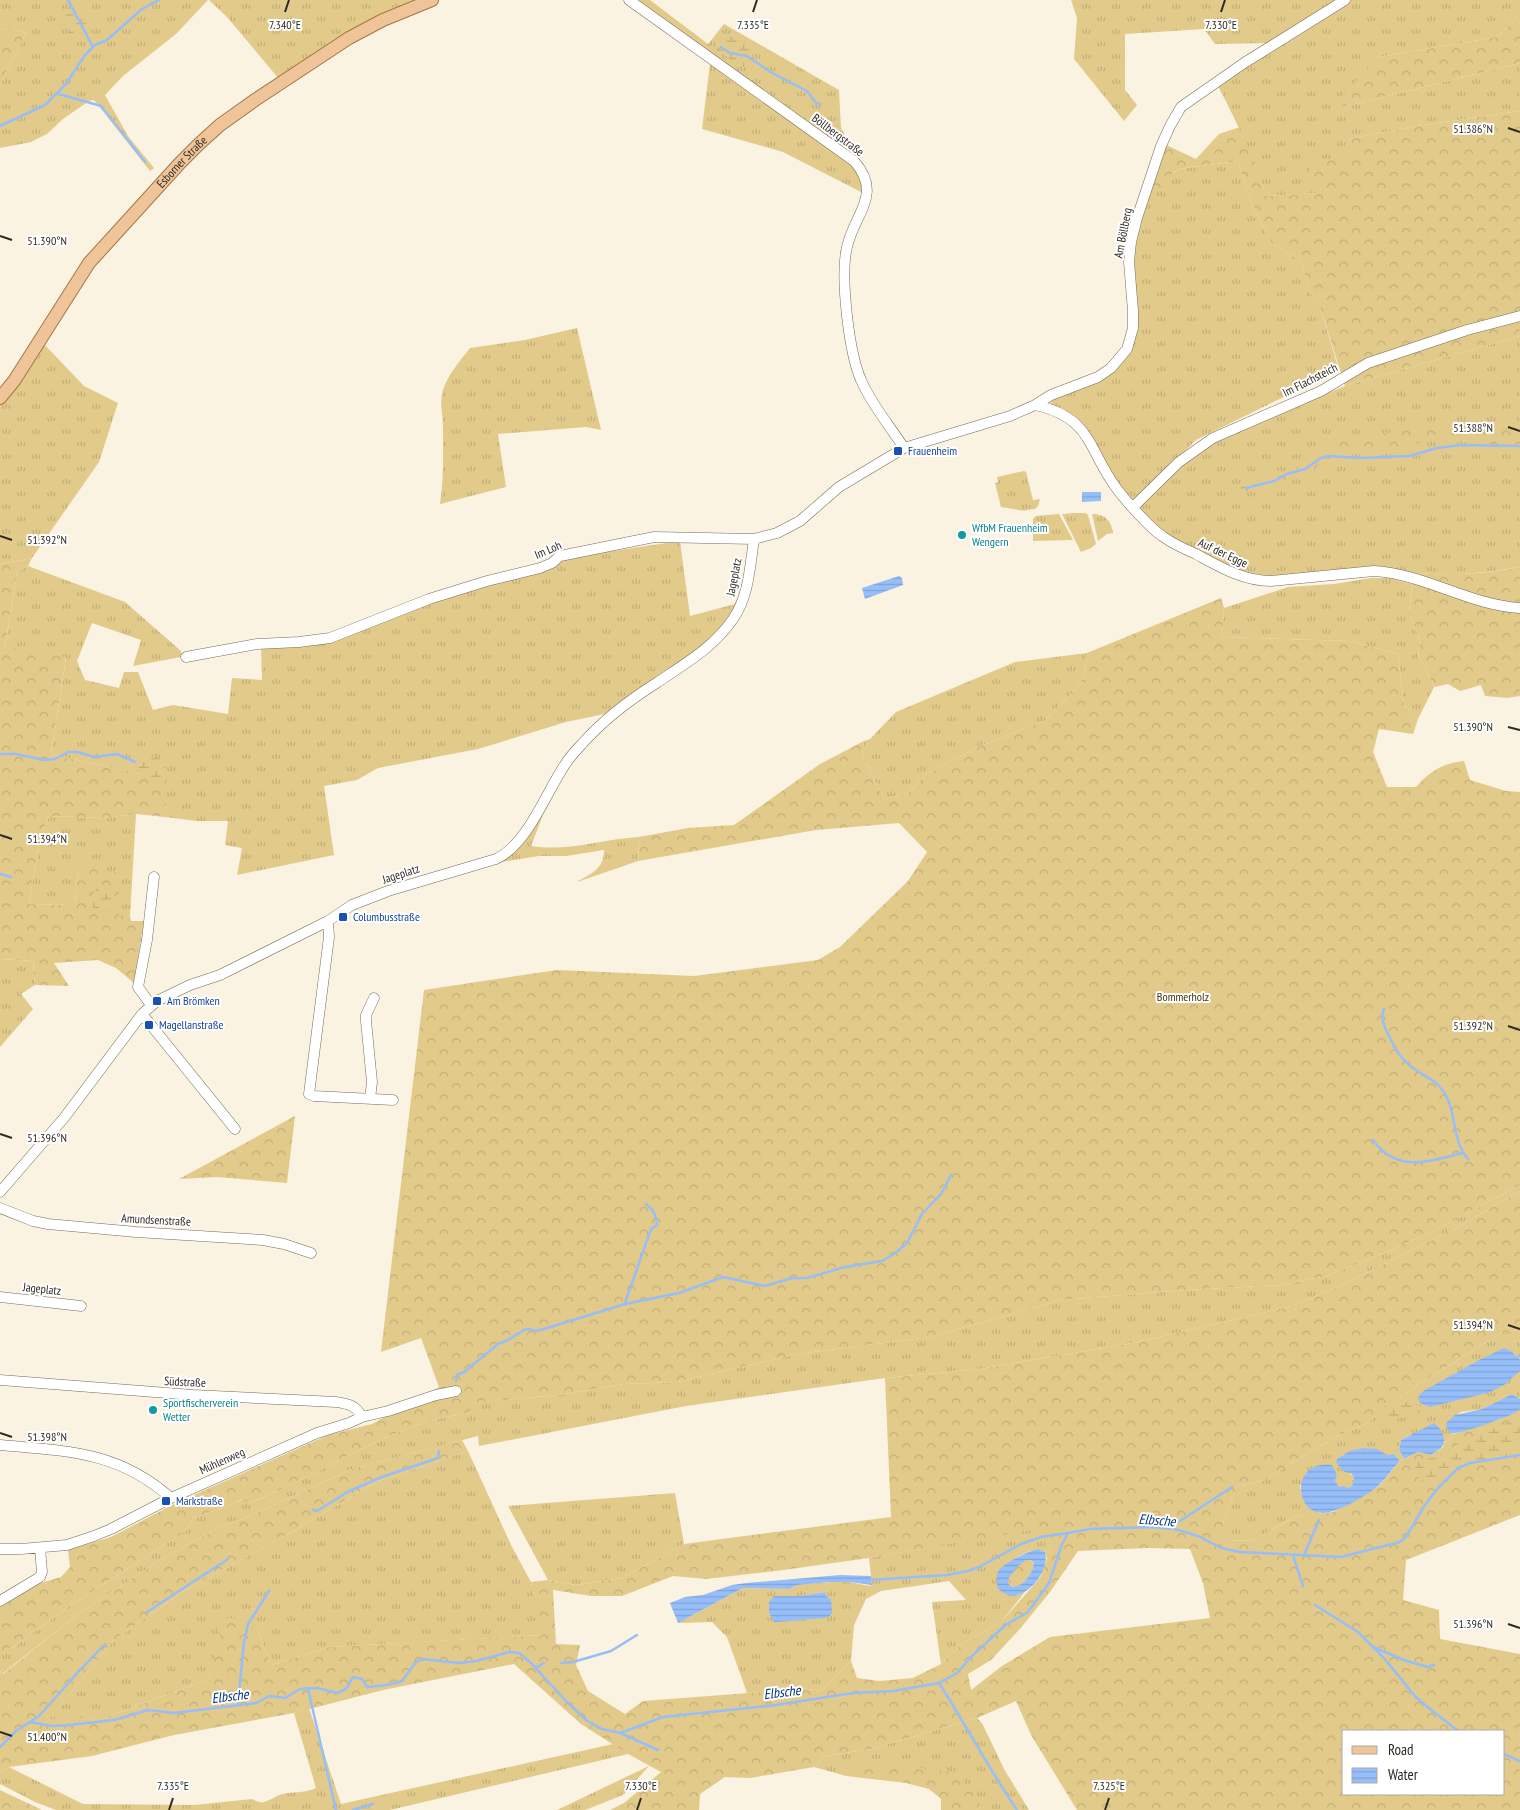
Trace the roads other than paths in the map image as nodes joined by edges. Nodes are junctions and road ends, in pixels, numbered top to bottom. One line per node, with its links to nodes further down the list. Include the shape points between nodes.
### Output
1 (432, 0): 5 (main road, Esborner Straße, via 349,38 255,100 199,144 89,263)
2 (630, 0): 7 (street, Böllbergstraße, via 860,167 867,182 867,191 850,235 844,271 854,362 868,393)
3 (1346, 0): 6 (street, Am Böllberg, via 1244,63 1181,107 1161,146 1133,234 1129,262 1133,328 1127,349 1111,368 1098,377 1051,395)
4 (1520, 316): 8 (street, Im Flachsteich, via 1368,363 1322,391 1213,438 1179,462)
5 (0, 398)
6 (1035, 406): 7 (street, Am Böllberg); 8 (street, Auf der Egge, via 1059,412 1076,423 1115,487)
7 (904, 448): 9 (street, Im Loh, via 839,487 800,520 777,533)
8 (1133, 507): 10 (street, Auf der Egge, via 1160,536 1233,574 1250,579 1271,581 1387,572 1484,603)
9 (754, 539): 11 (street, Im Loh, via 654,537 560,556 540,568 428,599 330,638 257,644); 13 (street, Jageplatz, via 744,598 723,633 687,664 617,711 582,744 561,770 531,822 510,850 496,859 388,891 352,906)
10 (1520, 608)
11 (186, 657)
12 (154, 877): 15 (street, via 138,987)
13 (328, 921): 15 (street, Jageplatz, via 220,975 190,985); 17 (street, via 329,938 309,1094)
14 (374, 998): 17 (street, via 366,1015 372,1082)
15 (150, 1005): 16 (street, Jageplatz)
16 (142, 1014): 19 (street); 20 (street, Jageplatz, via 64,1118)
17 (370, 1099): 18 (street)
18 (393, 1100)
19 (235, 1129)
20 (0, 1192)
21 (0, 1208): 22 (street, Amundsenstraße, via 48,1224 262,1240)
22 (311, 1253)
23 (0, 1297): 24 (street, Jageplatz)
24 (81, 1306)
25 (0, 1380): 27 (street, Südstraße, via 336,1402 354,1406)
26 (456, 1391): 27 (street, Mühlenweg)
27 (362, 1417): 29 (street, Mühlenweg, via 317,1433)
28 (0, 1445): 29 (street, via 65,1451 107,1460 137,1472)
29 (171, 1498): 30 (street, Mühlenweg, via 104,1532 67,1545)
30 (40, 1548): 31 (street, Mühlenweg); 32 (street, via 40,1577)
31 (0, 1549)
32 (0, 1601)

